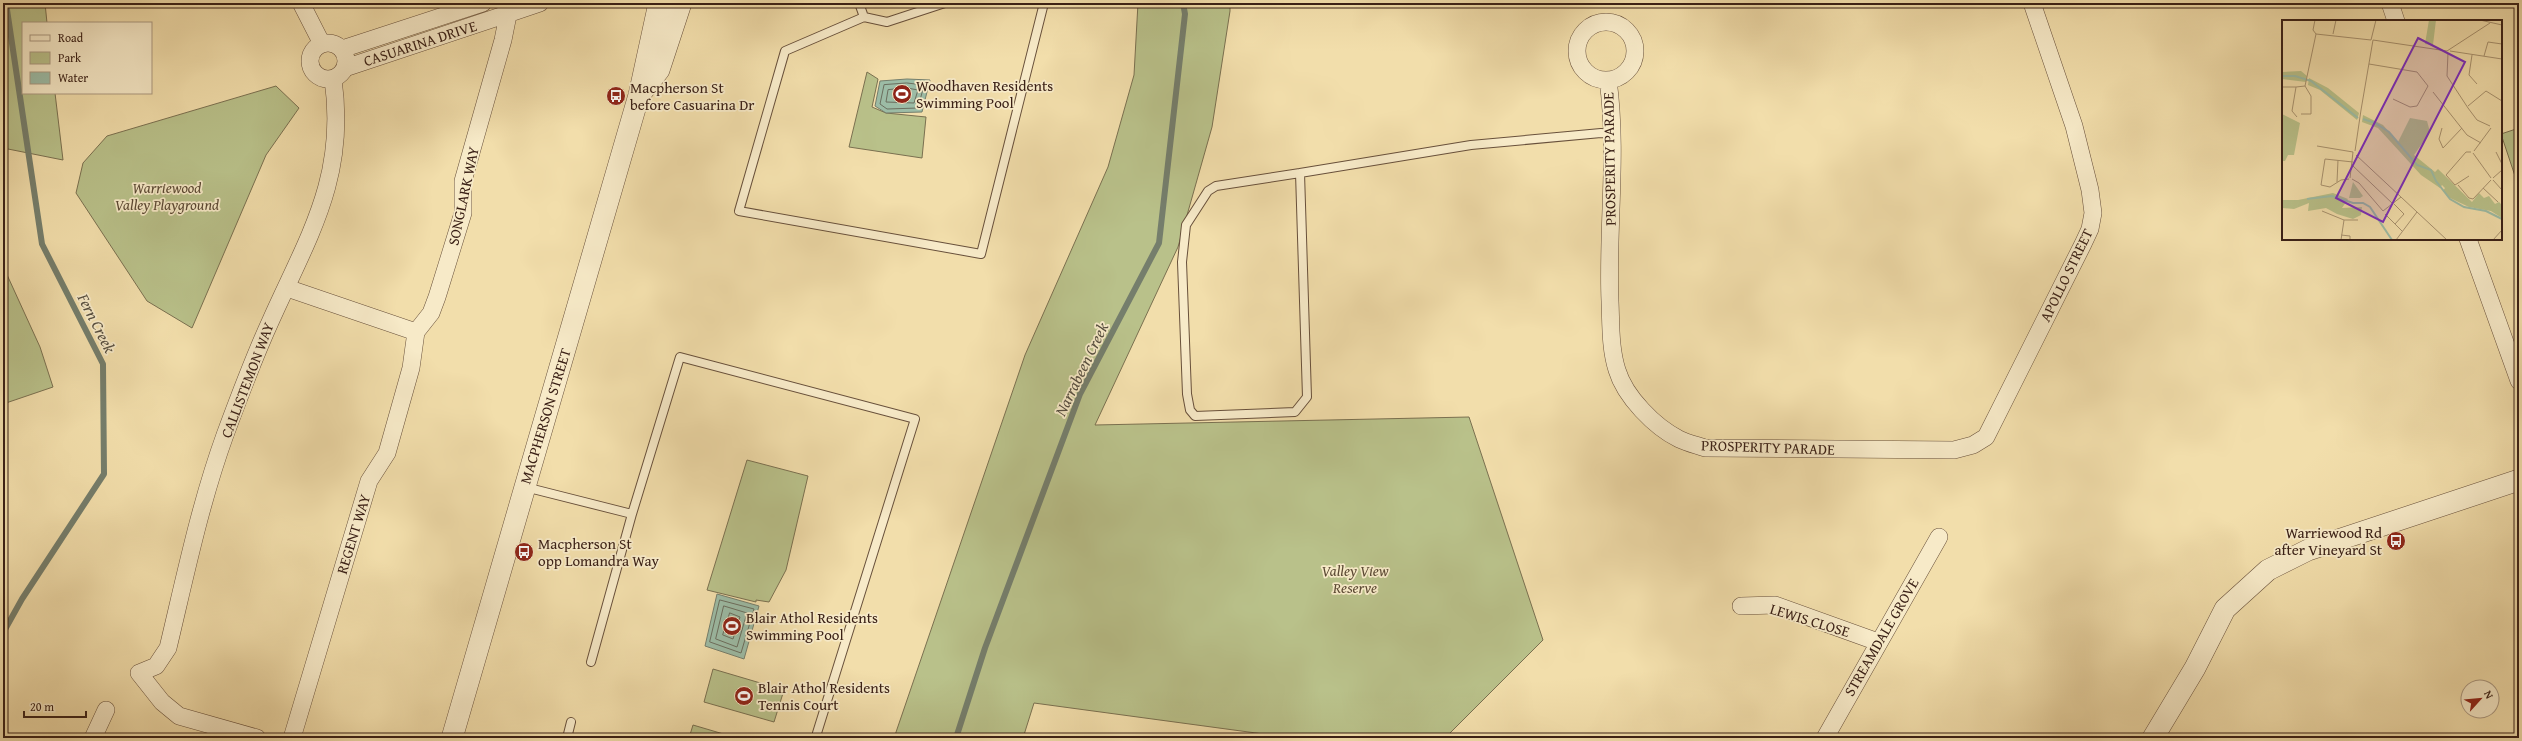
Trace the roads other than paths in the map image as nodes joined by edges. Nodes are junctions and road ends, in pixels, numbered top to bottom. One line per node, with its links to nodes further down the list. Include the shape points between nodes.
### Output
1 (301, 3): 16 (street)
2 (483, 3): 17 (street, CASUARINA DRIVE)
3 (540, 3): 12 (street, CASUARINA DRIVE)
4 (650, 3): 15 (street)
5 (659, 3): 15 (street, MACPHERSON STREET)
6 (681, 3): 20 (street, MACPHERSON STREET, via 659,70)
7 (859, 3): 13 (lane)
8 (945, 3): 13 (lane, via 887,22)
9 (1044, 3): 13 (lane, via 981,254 740,211 785,51)
10 (2032, 3): 27 (street, APOLLO STREET, via 2074,126 2094,213 2086,237)
11 (2390, 3): 14 (street)
12 (508, 14): 18 (street, CASUARINA DRIVE); 25 (street, SONGLARK WAY, via 464,181 463,213 438,297 431,313)
13 (864, 17)
14 (2396, 20)
15 (654, 24): 20 (street, MACPHERSON STREET)
16 (322, 44): 17 (street, via 332,44); 18 (street, via 312,52 312,70 321,78)
17 (342, 49): 18 (street, via 346,58)
18 (339, 73): 24 (street, CALLISTEMON WAY, via 336,97 336,147 328,187 319,215)
19 (1608, 80): 21 (street, PROSPERITY PARADE)
20 (639, 95): 29 (street, MACPHERSON STREET)
21 (1611, 134): 22 (lane, via 1471,145); 27 (street, PROSPERITY PARADE, via 1609,288 1612,345 1617,371 1629,394 1662,428 1679,440 1705,448 1954,450 1973,445 1986,437)
22 (1300, 173): 22 (lane, via 1306,397 1295,412 1195,416 1190,410 1187,394 1182,262 1186,225 1208,191 1216,186)
23 (2468, 240): 26 (street)
24 (287, 288): 25 (street); 39 (street, CALLISTEMON WAY, via 271,320 224,436 200,518 168,648 156,666 139,673 162,702 179,716)
25 (416, 332): 40 (street, REGENT WAY, via 411,368 387,453 369,481)
26 (2519, 381)
27 (1992, 424)
28 (2519, 480): 44 (street, via 2308,550 2268,570 2225,609 2195,668)
29 (524, 487): 30 (lane); 41 (street, MACPHERSON STREET)
30 (632, 514): 34 (lane); 37 (lane, via 680,357 915,419)
31 (1939, 537): 33 (street, STREAMDALE GROVE)
32 (1741, 606): 33 (street, LEWIS CLOSE, via 1774,605)
33 (1878, 642): 43 (street, STREAMDALE GROVE)
34 (591, 662)
35 (106, 710): 38 (street)
36 (571, 722): 42 (lane)
37 (817, 733)
38 (92, 738)
39 (257, 738)
40 (292, 738)
41 (452, 738)
42 (567, 738)
43 (1824, 738)
44 (2153, 738)

